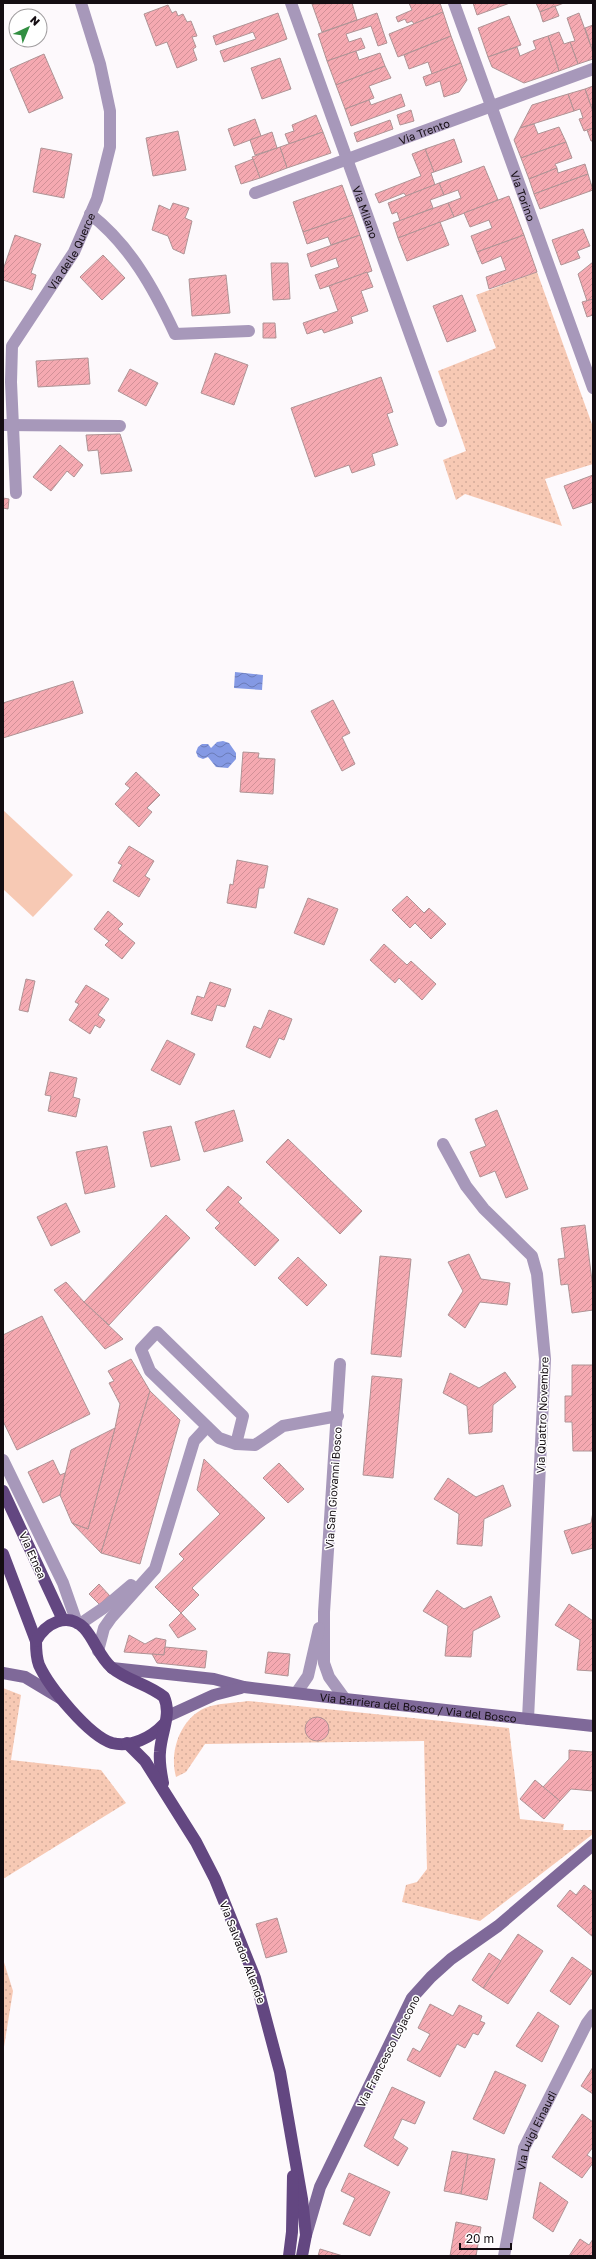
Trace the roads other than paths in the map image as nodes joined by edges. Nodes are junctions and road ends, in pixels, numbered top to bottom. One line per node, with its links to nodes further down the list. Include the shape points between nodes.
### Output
1 (81, 3): 8 (street, Via delle Querce, via 100,64 110,111 110,147 97,199)
2 (291, 3): 6 (street, Via Milano)
3 (454, 3): 5 (street, Via Torino)
4 (593, 69): 5 (street, Via Trento)
5 (491, 106): 6 (street, Via Trento); 10 (street, Via Torino)
6 (347, 159): 7 (street, Via Trento); 11 (street, Via Milano)
7 (255, 193)
8 (90, 214): 9 (street, via 104,225 130,254 160,300 175,334); 12 (street, Via delle Querce, via 74,252 12,346)
9 (249, 331)
10 (593, 388)
11 (441, 421)
12 (8, 425): 13 (street); 14 (street, Via delle Querce)
13 (120, 426)
14 (16, 493)
15 (443, 1144): 35 (street, Via Quattro Novembre, via 466,1186 484,1209 532,1256 537,1274 545,1359)
16 (340, 1364): 17 (street, Via San Giovanni Bosco)
17 (338, 1416): 19 (street, via 283,1426 255,1445); 24 (street, Via San Giovanni Bosco)
18 (207, 1427): 19 (street, via 219,1438); 19 (street, via 150,1371 141,1349 157,1332 243,1416); 22 (street, via 194,1441)
19 (236, 1444)
20 (3, 1460): 26 (street, via 63,1582)
21 (3, 1491): 25 (main road, Via Etnea)
22 (167, 1527): 26 (street, via 148,1568 115,1600); 28 (street, via 155,1569 104,1628)
23 (3, 1554): 27 (main road)
24 (324, 1612): 32 (street, via 308,1676); 33 (street, via 324,1664)
25 (63, 1620): 26 (main road); 27 (main road, via 54,1621 40,1633)
26 (78, 1624): 28 (main road, via 88,1633)
27 (36, 1641): 34 (main road, via 36,1655 40,1666)
28 (98, 1651): 29 (main road)
29 (112, 1668): 31 (main road, via 214,1679); 36 (main road, via 164,1697 168,1705)
30 (3, 1673): 34 (main road, via 25,1677)
31 (244, 1687): 32 (main road, Via Barriera del Bosco / Via del Bosco); 36 (main road, via 214,1694)
32 (297, 1692): 33 (main road, Via Barriera del Bosco / Via del Bosco)
33 (345, 1699): 35 (main road, Via Barriera del Bosco / Via del Bosco)
34 (63, 1700): 38 (main road, via 97,1736 114,1743)
35 (528, 1719): 37 (main road, Via Barriera del Bosco / Via del Bosco)
36 (166, 1720): 38 (main road, via 145,1739); 39 (main road, via 160,1751 160,1767)
37 (593, 1726)
38 (128, 1743): 39 (main road, via 139,1752)
39 (165, 1789): 42 (main road, Via Salvador Allende, via 215,1879 255,1978 280,2072)
40 (593, 1845): 43 (main road, Via Francesco Lojacono, via 498,1926 451,1959 412,1998 320,2187)
41 (593, 2015): 46 (street, Via Luigi Einaudi, via 524,2148)
42 (293, 2151): 43 (main road); 44 (main road, via 292,2232)
43 (306, 2235): 45 (main road, Via Francesco Lojacono)
44 (289, 2256)
45 (302, 2256)
46 (504, 2256)

